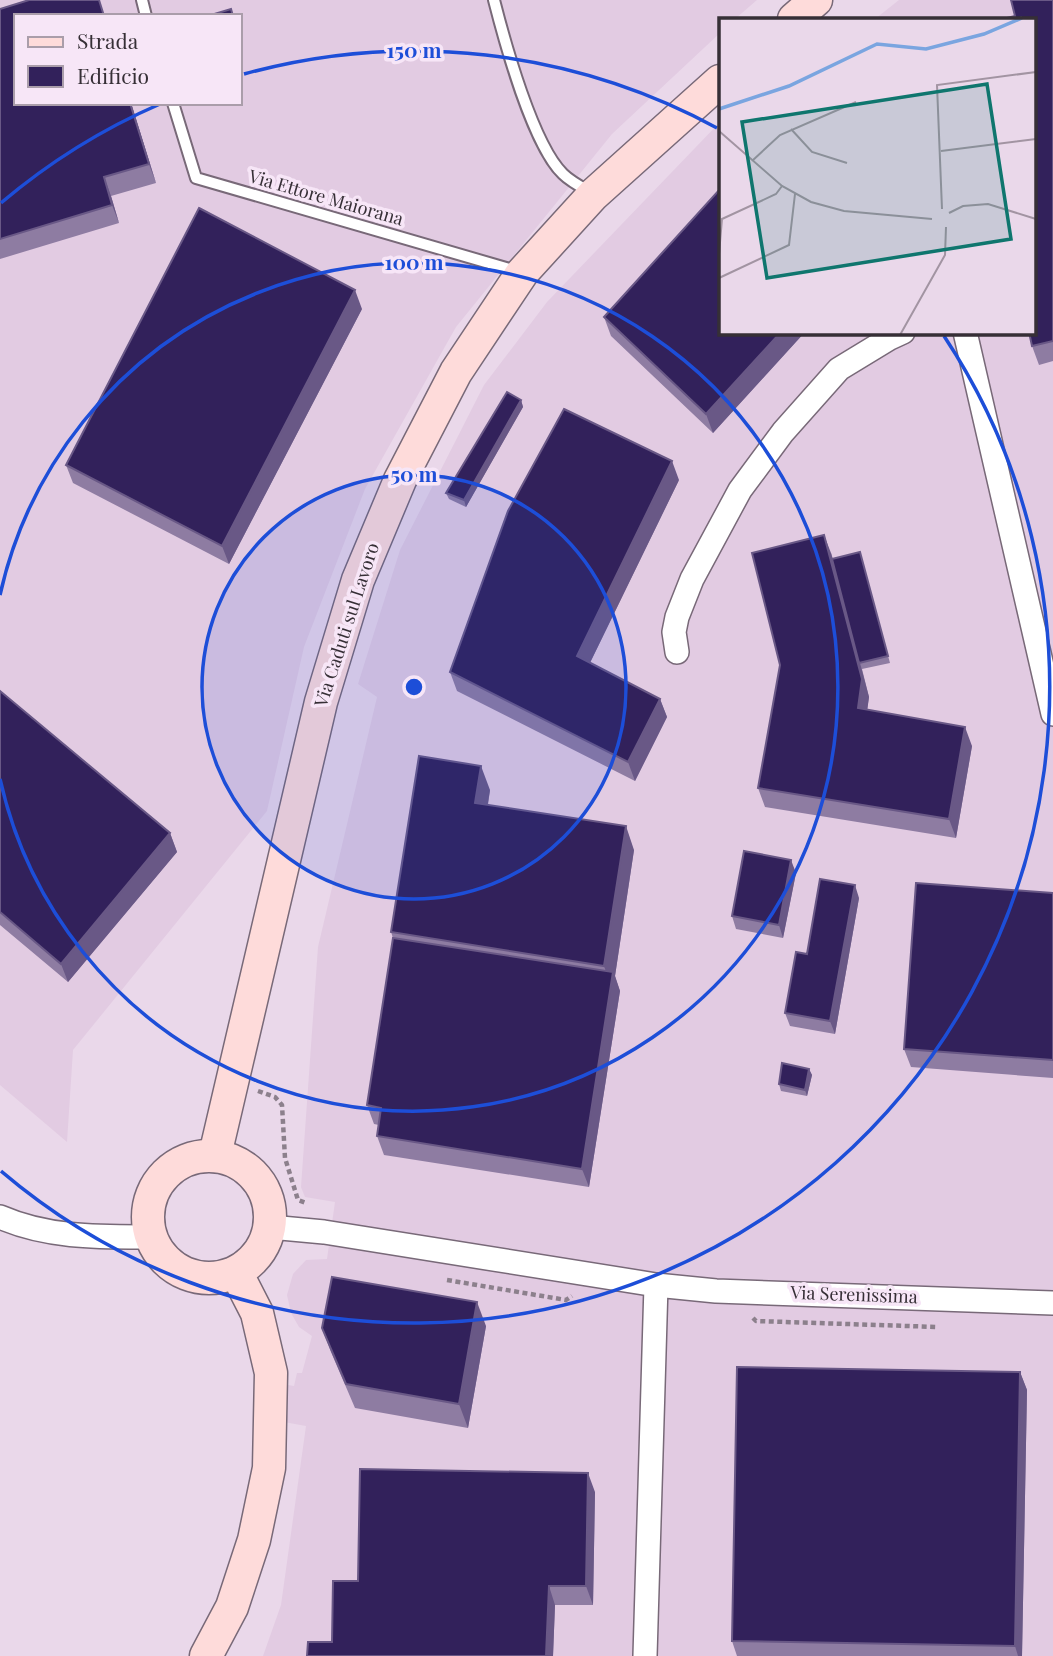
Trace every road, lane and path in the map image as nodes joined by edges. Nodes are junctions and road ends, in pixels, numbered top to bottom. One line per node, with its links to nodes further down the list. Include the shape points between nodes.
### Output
1 (494, 0): 6 (lane, via 542,147 563,174)
2 (817, 0): 3 (street)
3 (795, 18)
4 (719, 82): 6 (street, Via Caduti sul Lavoro)
5 (174, 105): 7 (lane, Via Ettore Maiorana, via 196,178)
6 (593, 195): 7 (street, Via Caduti sul Lavoro)
7 (522, 273): 13 (street, Via Caduti sul Lavoro, via 456,372 400,480 358,580 321,702)
8 (899, 334): 10 (street, via 839,369 740,490 677,617)
9 (965, 334): 11 (street)
10 (677, 652)
11 (1053, 714)
12 (260, 1091): 14 (path, via 282,1105 291,1180 298,1199)
13 (215, 1155): 16 (street, via 234,1160 251,1172 270,1207); 17 (street, via 194,1156 175,1164 160,1178 148,1206)
14 (315, 1205)
15 (0, 1217): 17 (street, via 24,1228 86,1237)
16 (270, 1227): 18 (street, via 252,1261); 20 (street, Via Serenissima)
17 (150, 1237): 18 (street, via 160,1255 195,1277 216,1279)
18 (236, 1272): 23 (street, via 257,1313 271,1373 269,1468 254,1540 232,1607)
19 (434, 1278): 21 (path, via 566,1300)
20 (656, 1285): 22 (street, Via Serenissima); 24 (street)
21 (578, 1291)
22 (1053, 1303)
23 (206, 1656)
24 (645, 1656)

